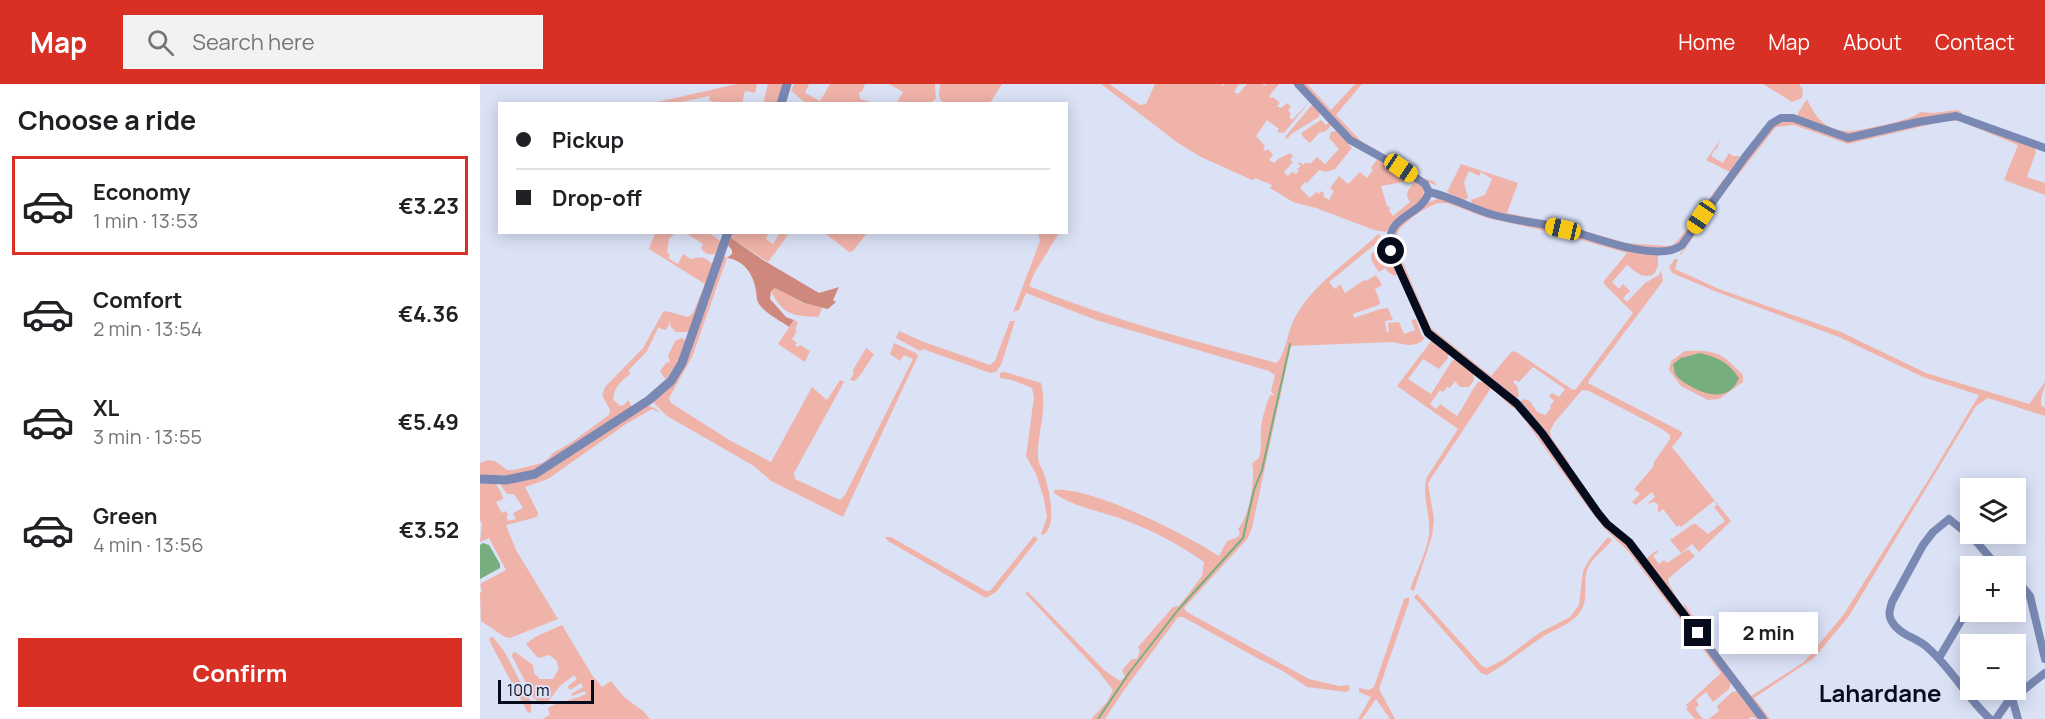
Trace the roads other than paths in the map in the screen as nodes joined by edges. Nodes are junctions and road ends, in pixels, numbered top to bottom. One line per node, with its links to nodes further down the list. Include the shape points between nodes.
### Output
1 (787, 84): 3 (street)
2 (1298, 84): 5 (street, via 1350,140 1401,168 1425,184)
3 (782, 102)
4 (2045, 148): 5 (street, via 1956,116 1848,138 1804,121 1781,118 1744,156 1682,244 1666,252 1627,247 1495,215)
5 (1429, 192): 17 (street, via 1426,200 1397,223 1389,240 1426,330 1519,405 1598,513 1629,542)
6 (727, 234): 7 (street, via 682,363 665,387 544,469 506,480)
7 (480, 479)
8 (1989, 556): 11 (street, via 1949,519 1923,546 1892,602 1891,620)
9 (2026, 591): 12 (street)
10 (1960, 622): 11 (street)
11 (1939, 658): 18 (street)
12 (2045, 659)
13 (2045, 673): 14 (street)
14 (2026, 687)
15 (2010, 700): 19 (street)
16 (2013, 700): 20 (street)
17 (1763, 719)
18 (1990, 719)
19 (1996, 719)
20 (2018, 719)

